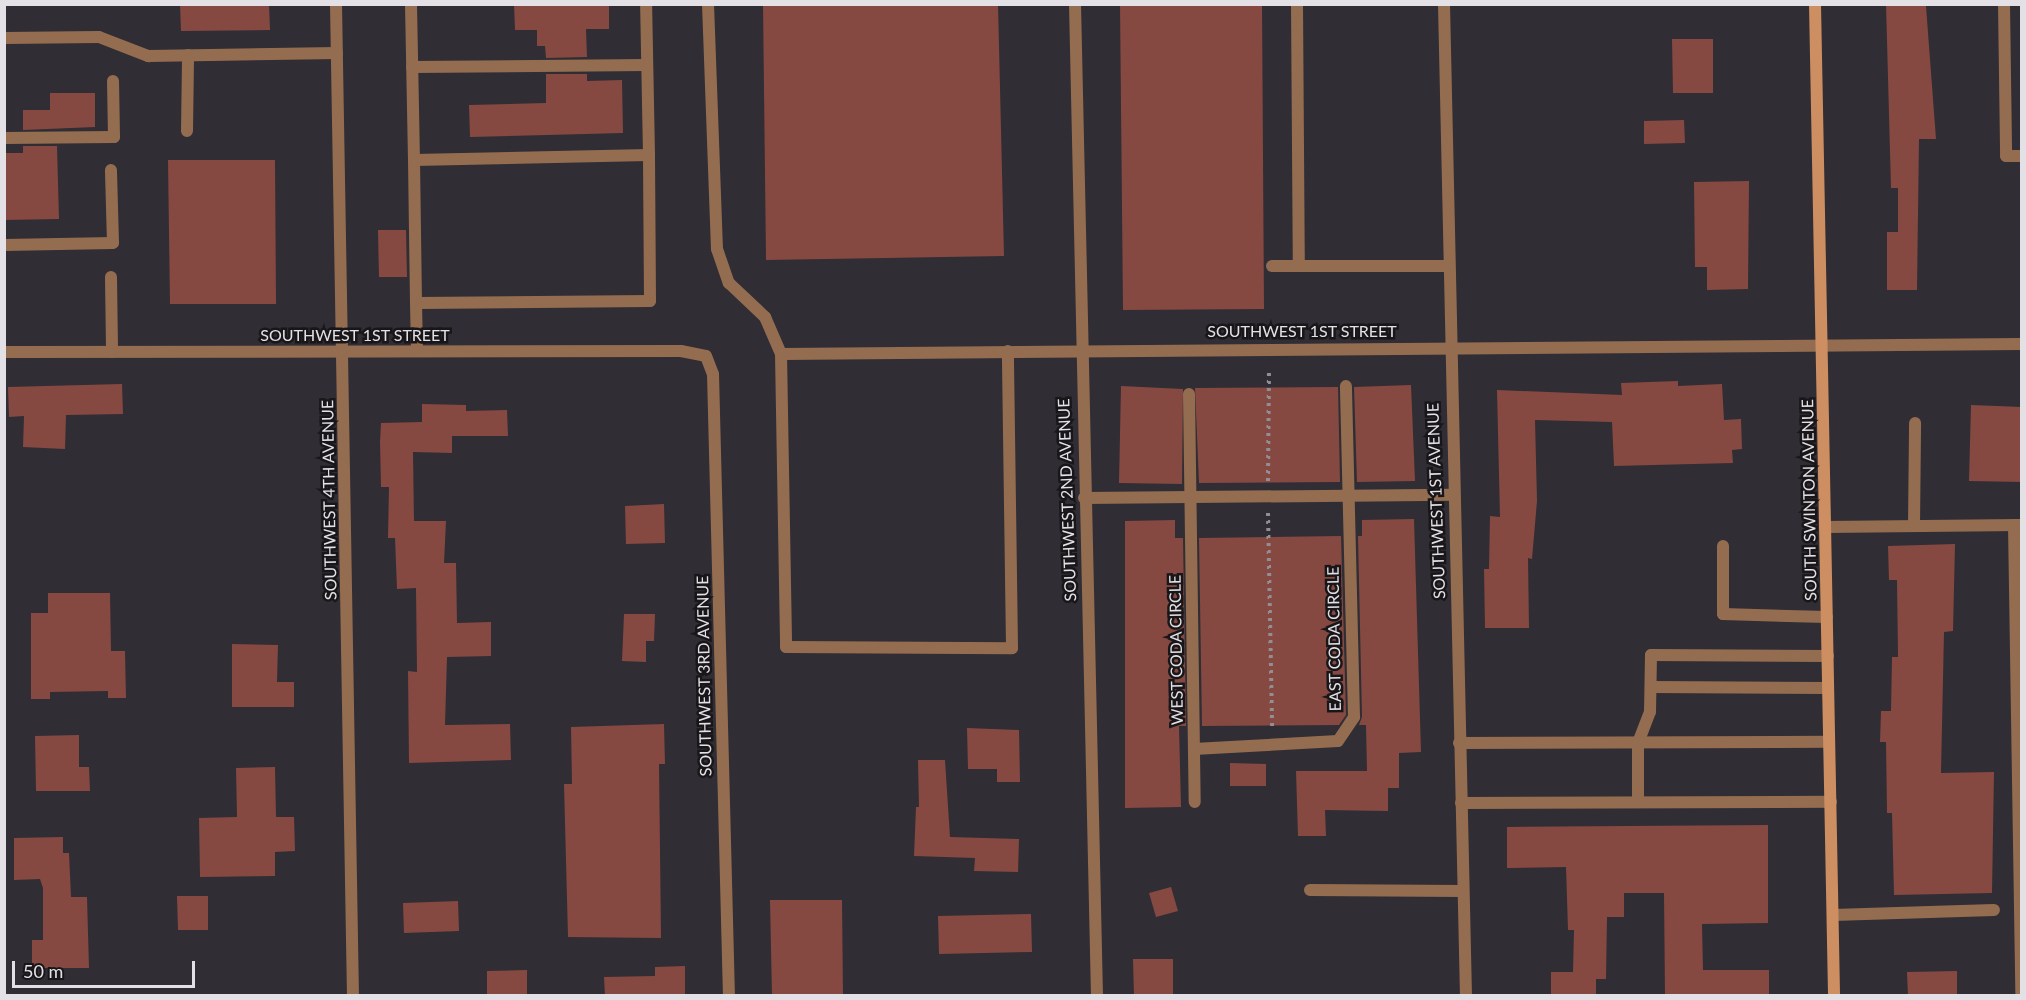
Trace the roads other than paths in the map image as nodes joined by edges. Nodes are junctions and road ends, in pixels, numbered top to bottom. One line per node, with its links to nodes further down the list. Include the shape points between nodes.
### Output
1 (336, 4): 11 (street, SOUTHWEST 4TH AVENUE)
2 (411, 4): 14 (street)
3 (646, 4): 13 (street)
4 (708, 4): 37 (street, via 717,249 729,283 765,317)
5 (1075, 4): 31 (street, SOUTHWEST 2ND AVENUE)
6 (1297, 4): 24 (street)
7 (1444, 4): 25 (street, SOUTHWEST 1ST AVENUE)
8 (1815, 4): 29 (street, SOUTH SWINTON AVENUE)
9 (2004, 4): 19 (street, via 2006,156)
10 (4, 38): 12 (street, via 99,37 148,56)
11 (337, 53): 12 (street); 36 (street, SOUTHWEST 4TH AVENUE)
12 (188, 55): 16 (street)
13 (647, 65): 14 (street); 18 (street)
14 (412, 67): 20 (street)
15 (113, 81): 17 (street, via 114,137)
16 (187, 131)
17 (4, 138)
18 (649, 155): 20 (street); 27 (street, via 650,301)
19 (2022, 156)
20 (414, 160): 27 (street)
21 (111, 170): 22 (street, via 113,243)
22 (4, 244)
23 (1272, 266): 24 (street)
24 (1299, 267): 25 (street)
25 (1448, 267): 30 (street, SOUTHWEST 1ST AVENUE)
26 (111, 277): 35 (street)
27 (416, 303): 32 (street)
28 (2022, 344): 29 (street, SOUTHWEST 1ST STREET)
29 (1822, 345): 30 (street, SOUTHWEST 1ST STREET); 48 (street, SOUTH SWINTON AVENUE)
30 (1449, 347): 31 (street, SOUTHWEST 1ST STREET); 43 (street, SOUTHWEST 1ST AVENUE)
31 (1080, 349): 33 (street, SOUTHWEST 1ST STREET); 45 (street, SOUTHWEST 2ND AVENUE)
32 (417, 351): 36 (street, SOUTHWEST 1ST STREET); 38 (street, SOUTHWEST 1ST STREET, via 681,351)
33 (1008, 351): 37 (street, SOUTHWEST 1ST STREET); 37 (street, via 1012,648 786,647)
34 (4, 352): 35 (street, SOUTHWEST 1ST STREET)
35 (111, 352): 36 (street, SOUTHWEST 1ST STREET)
36 (344, 352): 66 (street, SOUTHWEST 4TH AVENUE)
37 (781, 354)
38 (706, 356): 67 (street, SOUTHWEST 3RD AVENUE, via 713,375)
39 (1346, 386): 42 (street)
40 (1189, 394): 44 (street, WEST CODA CIRCLE)
41 (1915, 423): 47 (street)
42 (1347, 495): 43 (street); 44 (street); 57 (street, EAST CODA CIRCLE, via 1354,717 1338,741)
43 (1453, 495): 55 (street, SOUTHWEST 1ST AVENUE)
44 (1190, 497): 45 (street); 57 (street, WEST CODA CIRCLE)
45 (1084, 498): 68 (street, SOUTHWEST 2ND AVENUE)
46 (2018, 525): 47 (street); 71 (street)
47 (1914, 526): 48 (street)
48 (1826, 527): 50 (street, SOUTH SWINTON AVENUE)
49 (1723, 546): 50 (street, via 1724,614)
50 (1827, 617): 51 (street, SOUTH SWINTON AVENUE)
51 (1828, 656): 52 (street, via 1651,655); 53 (street, SOUTH SWINTON AVENUE)
52 (1651, 687): 53 (street); 56 (street, via 1650,712)
53 (1828, 688): 54 (street, SOUTH SWINTON AVENUE)
54 (1829, 742): 56 (street); 60 (street, SOUTH SWINTON AVENUE)
55 (1459, 743): 56 (street); 61 (street, SOUTHWEST 1ST AVENUE)
56 (1638, 743): 59 (street)
57 (1194, 749): 58 (street, WEST CODA CIRCLE)
58 (1195, 802)
59 (1638, 802): 60 (street); 61 (street)
60 (1831, 802): 65 (street, SOUTH SWINTON AVENUE)
61 (1461, 803): 63 (street, SOUTHWEST 1ST AVENUE)
62 (1310, 890): 63 (street)
63 (1463, 891): 69 (street, SOUTHWEST 1ST AVENUE)
64 (1994, 910): 65 (street)
65 (1833, 915): 70 (street, SOUTH SWINTON AVENUE)
66 (353, 996)
67 (729, 996)
68 (1097, 996)
69 (1466, 996)
70 (1834, 996)
71 (2020, 996)

